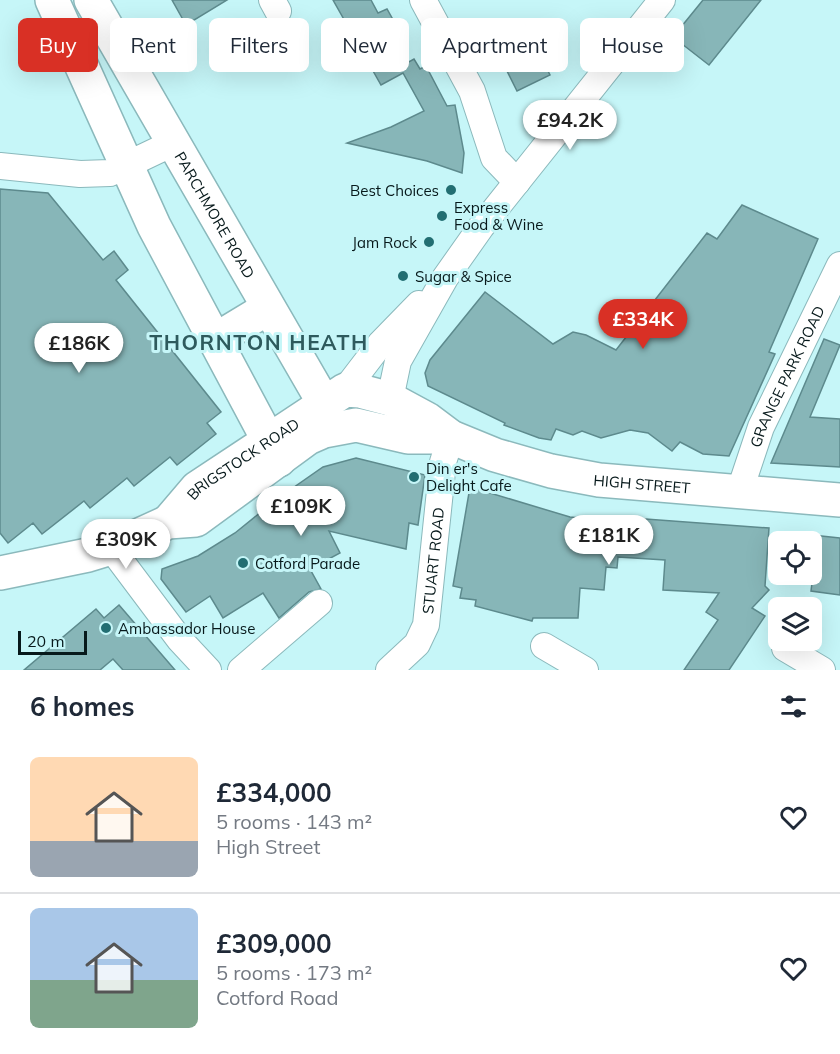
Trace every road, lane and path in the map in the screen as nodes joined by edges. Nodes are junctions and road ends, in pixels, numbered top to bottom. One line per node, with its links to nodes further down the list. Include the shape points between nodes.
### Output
1 (52, 0): 6 (main road)
2 (91, 0): 5 (main road, PARCHMORE ROAD)
3 (423, 0): 8 (street, via 472,91 494,158)
4 (662, 0): 8 (street)
5 (175, 142): 6 (street); 11 (main road, PARCHMORE ROAD)
6 (124, 164): 7 (street, via 110,173 80,174); 12 (main road)
7 (0, 166)
8 (518, 182): 10 (street)
9 (840, 265): 17 (street, GRANGE PARK ROAD, via 761,427)
10 (445, 278): 13 (street, via 398,361); 14 (street, via 381,343)
11 (268, 309): 12 (main road, via 225,334); 14 (main road, PARCHMORE ROAD)
12 (211, 337): 16 (main road)
13 (390, 399): 14 (main road, HIGH STREET, via 360,391); 15 (main road, HIGH STREET)
14 (331, 408): 15 (main road, HIGH STREET, via 341,427 367,425 408,437); 16 (main road, BRIGSTOCK ROAD, via 312,414)
15 (451, 436): 17 (main road, HIGH STREET, via 502,458 599,480); 27 (street, STUART ROAD, via 443,462 426,625 417,644)
16 (274, 451): 19 (main road, BRIGSTOCK ROAD, via 196,520 168,522)
17 (740, 490): 18 (main road, HIGH STREET)
18 (840, 500)
19 (111, 548): 20 (main road, BRIGSTOCK ROAD); 25 (street, via 180,640)
20 (0, 573)
21 (319, 603): 26 (street)
22 (544, 646): 24 (street)
23 (792, 658): 28 (street)
24 (581, 669)
25 (208, 670)
26 (242, 670)
27 (389, 670)
28 (822, 670)

